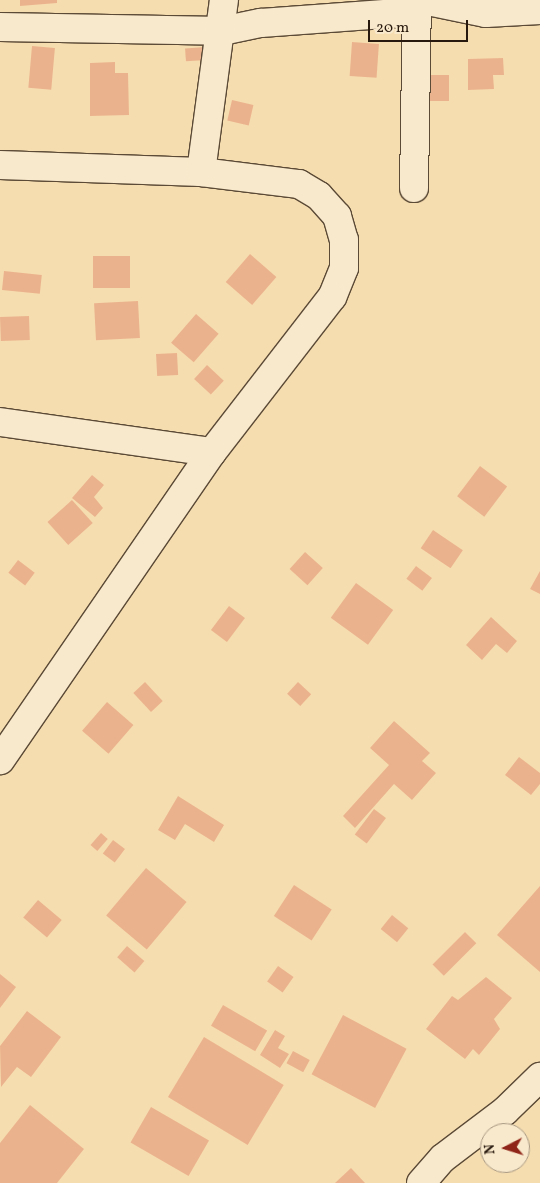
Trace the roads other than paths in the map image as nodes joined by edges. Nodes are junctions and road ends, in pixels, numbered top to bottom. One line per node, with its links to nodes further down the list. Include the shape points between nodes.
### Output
1 (224, 0): 6 (street)
2 (416, 0): 6 (street, via 398,13 260,23); 9 (street)
3 (423, 0): 4 (street, via 486,13)
4 (540, 10)
5 (0, 27): 6 (street)
6 (222, 31): 8 (street)
7 (0, 164): 8 (street)
8 (200, 172): 11 (street, via 299,184 319,196 337,216 344,240 344,268 332,297)
9 (414, 188)
10 (0, 422): 11 (street)
11 (212, 452): 12 (street)
12 (0, 760)
13 (540, 1076): 14 (street, via 505,1110 443,1158)
14 (422, 1183)

